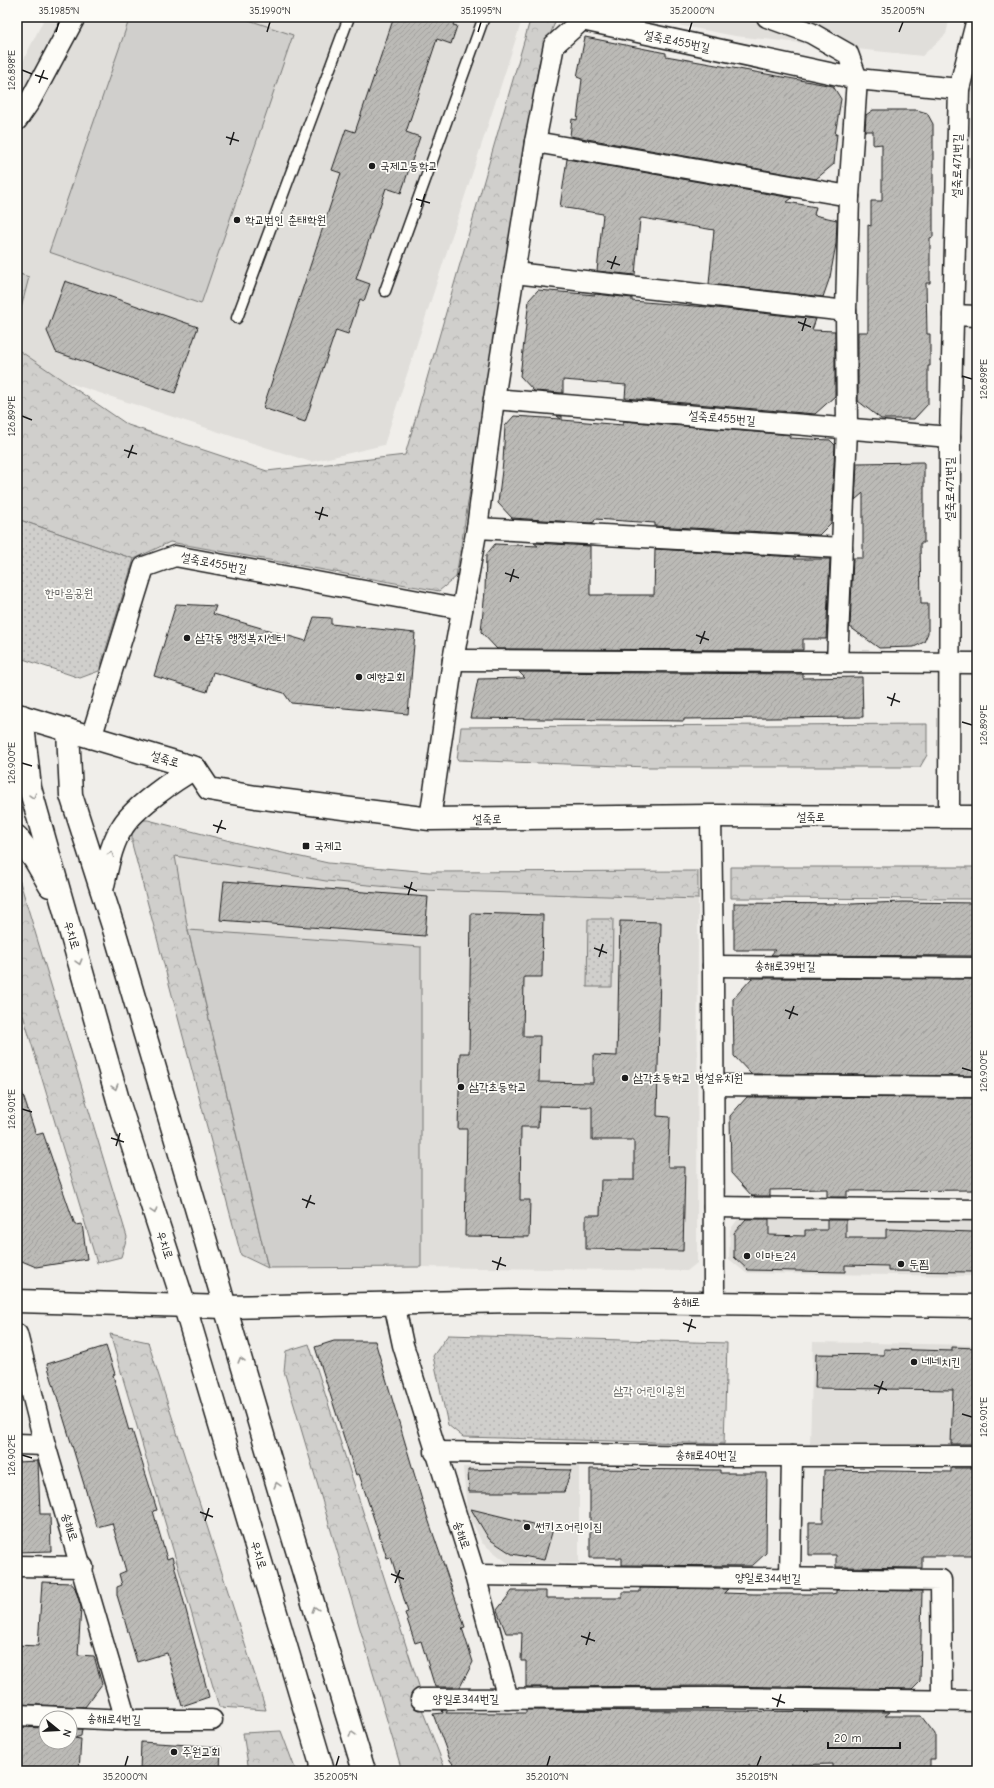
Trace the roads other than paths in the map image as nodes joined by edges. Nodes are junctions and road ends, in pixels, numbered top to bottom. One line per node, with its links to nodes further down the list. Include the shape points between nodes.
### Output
1 (75, 17): 8 (street, via 30,101)
2 (349, 17): 16 (lane)
3 (484, 17): 12 (lane)
4 (767, 17): 6 (street, via 811,33 848,54)
5 (977, 19): 7 (street, 설죽로471번길)
6 (857, 79): 7 (street); 9 (street, 설죽로455번길, via 582,20 554,45); 10 (street)
7 (959, 89): 14 (street, 설죽로471번길)
8 (17, 120)
9 (535, 142): 10 (street); 11 (street, 설죽로455번길)
10 (849, 196): 13 (street)
11 (515, 273): 13 (street); 17 (street, 설죽로455번길)
12 (385, 291)
13 (846, 311): 18 (street)
14 (953, 315): 15 (street); 19 (street, 설죽로471번길)
15 (977, 316)
16 (237, 318)
17 (494, 399): 18 (street, 설죽로455번길); 20 (street, 설죽로455번길)
18 (847, 429): 19 (street, 설죽로455번길); 21 (street)
19 (950, 437): 25 (street, 설죽로471번길)
20 (477, 528): 21 (street); 22 (street, 설죽로455번길)
21 (842, 548): 24 (street)
22 (462, 609): 23 (street, 설죽로455번길); 29 (street, 설죽로455번길, via 175,556 144,567)
23 (453, 660): 24 (street); 34 (street, 설죽로455번길)
24 (837, 662): 25 (street)
25 (950, 662): 26 (street); 32 (street, 설죽로471번길)
26 (977, 663)
27 (19, 715): 28 (street, 설죽로); 37 (street, 우치로, one-way to 37, via 30,788)
28 (68, 730): 29 (street, 설죽로); 36 (street, via 71,796)
29 (92, 738): 30 (street, 설죽로)
30 (195, 768): 34 (street, 설죽로, via 209,789); 36 (street, one-way to 30, via 109,858 123,825 175,778)
31 (711, 816): 32 (street, 설죽로); 34 (street, 설죽로); 38 (street)
32 (949, 817): 33 (street, 설죽로)
33 (977, 817)
34 (430, 819)
35 (17, 837): 37 (street, via 35,860)
36 (102, 892): 49 (street)
37 (65, 912): 48 (street, 우치로, one-way to 48, via 120,1106)
38 (713, 966): 39 (street, 송해로39번길); 40 (street)
39 (977, 968)
40 (713, 1086): 41 (street); 42 (street)
41 (977, 1087)
42 (714, 1207): 43 (street); 45 (street)
43 (977, 1210)
44 (17, 1301): 48 (street, 송해로)
45 (714, 1302): 46 (street, 송해로); 47 (street, 송해로)
46 (394, 1303): 49 (street, 송해로); 53 (street, 송해로, via 403,1345)
47 (977, 1306)
48 (185, 1307): 49 (street, 송해로); 67 (street, 우치로)
49 (226, 1307): 68 (street, one-way to 49)
50 (17, 1334): 52 (street, 송해로)
51 (17, 1444): 52 (street)
52 (45, 1445): 57 (street, 송해로)
53 (435, 1452): 54 (street, 송해로40번길); 58 (street, 송해로)
54 (792, 1456): 55 (street, 송해로40번길); 59 (street)
55 (977, 1456)
56 (17, 1566): 57 (street)
57 (83, 1567): 65 (street, 송해로)
58 (475, 1575): 59 (street, 양일로344번길); 61 (street, 송해로)
59 (790, 1578): 62 (street, 양일로344번길, via 941,1580)
60 (421, 1699): 61 (street, 양일로344번길)
61 (508, 1699): 62 (street, 양일로344번길)
62 (942, 1700): 63 (street, 양일로344번길)
63 (977, 1700)
64 (17, 1715): 65 (street, 송해로4번길)
65 (126, 1720): 66 (street, 송해로4번길)
66 (212, 1720)
67 (321, 1768)
68 (364, 1770)

